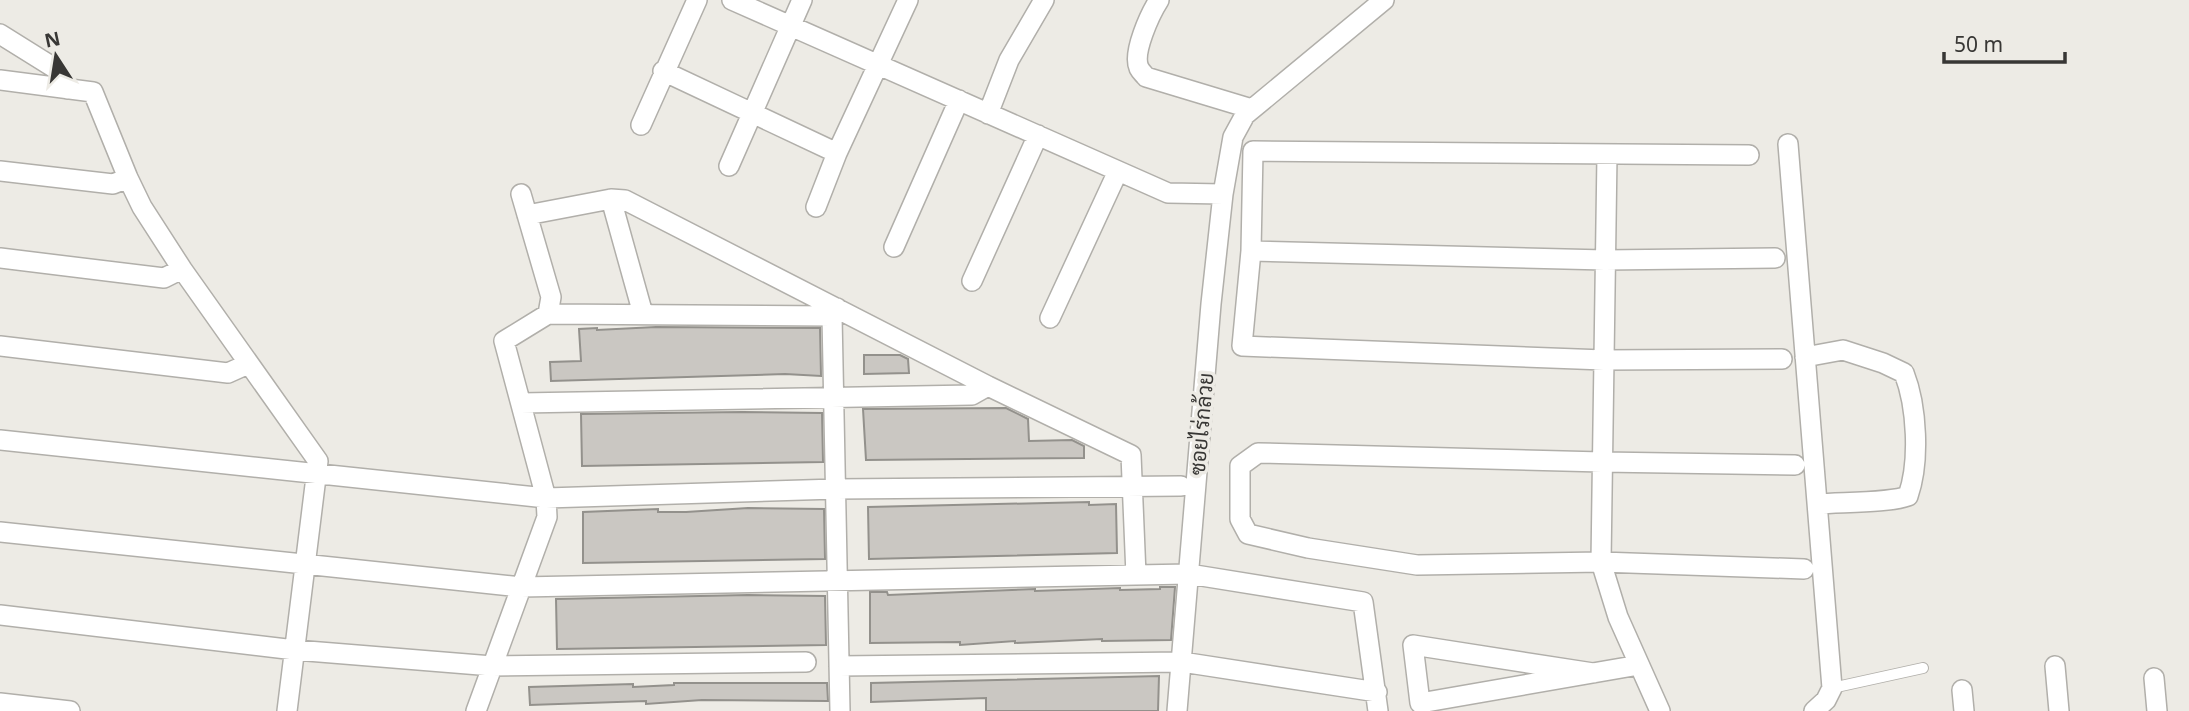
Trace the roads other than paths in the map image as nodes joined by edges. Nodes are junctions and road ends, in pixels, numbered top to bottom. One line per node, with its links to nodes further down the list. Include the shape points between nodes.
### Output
1 (697, 0): 11 (street)
2 (732, 0): 8 (street)
3 (803, 0): 8 (street)
4 (908, 0): 10 (street)
5 (1044, 0): 17 (street, via 1009,60)
6 (1159, 0): 15 (street, via 1137,54 1146,77)
7 (1384, 0): 15 (street)
8 (790, 26): 10 (street); 16 (street)
9 (0, 34): 13 (street, via 56,69)
10 (878, 65): 14 (street); 21 (street)
11 (663, 71): 16 (street); 18 (street)
12 (0, 80): 13 (street)
13 (67, 89): 27 (street, via 93,92)
14 (958, 100): 17 (street); 33 (street)
15 (1252, 109): 29 (street, ซอยไร่กล้วย, via 1233,138)
16 (752, 114): 21 (street); 24 (street)
17 (988, 114): 19 (street)
18 (641, 125)
19 (1038, 135): 26 (street); 39 (street)
20 (1787, 144): 45 (street)
21 (837, 153): 31 (street)
22 (1607, 155): 23 (street); 34 (street, via 1253,151); 37 (street)
23 (1749, 155)
24 (729, 166)
25 (0, 171): 27 (street, via 113,184)
26 (1118, 171): 29 (street, via 1168,193); 43 (street)
27 (128, 178): 38 (street)
28 (521, 194): 32 (street)
29 (1223, 194): 65 (street, ซอยไร่กล้วย)
30 (611, 199): 32 (street); 40 (street, via 625,200); 42 (street)
31 (816, 207)
32 (527, 215): 41 (street, via 551,297)
33 (894, 247)
34 (1251, 251): 37 (street); 47 (street, via 1242,346)
35 (0, 258): 38 (street, via 164,278)
36 (1775, 258): 37 (street)
37 (1605, 260): 47 (street)
38 (182, 269): 48 (street)
39 (972, 281)
40 (834, 312): 42 (street); 49 (street); 50 (street)
41 (548, 314): 42 (street); 51 (street, via 505,341)
42 (643, 314)
43 (1050, 318)
44 (0, 346): 48 (street, via 228,373)
45 (1805, 357): 60 (street); 60 (street, via 1843,350 1904,373 1913,413 1914,462 1908,496 1897,501)
46 (1782, 359): 47 (street)
47 (1604, 360): 53 (street)
48 (248, 364): 55 (street, via 318,461)
49 (988, 386): 50 (street, via 972,395); 56 (street, via 1131,455)
50 (834, 398): 51 (street); 58 (street)
51 (521, 403): 59 (street)
52 (0, 440): 55 (street)
53 (1602, 462): 54 (street); 62 (street); 62 (street, via 1258,453 1240,466 1240,519 1248,534 1417,565)
54 (1795, 465)
55 (318, 474): 59 (street); 63 (street)
56 (1134, 485): 57 (street); 58 (street); 66 (street)
57 (1181, 486)
58 (836, 489): 59 (street); 67 (street)
59 (546, 498): 68 (street, via 547,517)
60 (1818, 503): 80 (street)
61 (0, 532): 63 (street)
62 (1601, 562): 64 (street); 73 (street)
63 (306, 565): 68 (street); 70 (street)
64 (1804, 569)
65 (1189, 574): 66 (street); 72 (street, ซอยไร่กล้วย); 82 (street, via 1363,602)
66 (1136, 575): 67 (street)
67 (838, 581): 68 (street); 75 (street)
68 (521, 587): 74 (street)
69 (0, 615): 70 (street)
70 (295, 650): 74 (street); 86 (street)
71 (806, 662): 74 (street)
72 (1182, 662): 75 (street); 82 (street); 89 (street, ซอยไร่กล้วย)
73 (1639, 665): 78 (street); 90 (street)
74 (492, 666): 87 (street)
75 (839, 666): 88 (street)
76 (2055, 666): 93 (street)
77 (1923, 668): 80 (lane)
78 (1593, 673): 84 (street); 84 (street, via 1413,645)
79 (2154, 678): 94 (street)
80 (1832, 688): 91 (street)
81 (1962, 691): 92 (street)
82 (1378, 702)
83 (0, 703): 85 (street)
84 (1420, 707)
85 (70, 711)
86 (287, 711)
87 (476, 711)
88 (841, 711)
89 (1177, 711)
90 (1660, 711)
91 (1814, 711)
92 (1965, 711)
93 (2059, 711)
94 (2157, 711)

